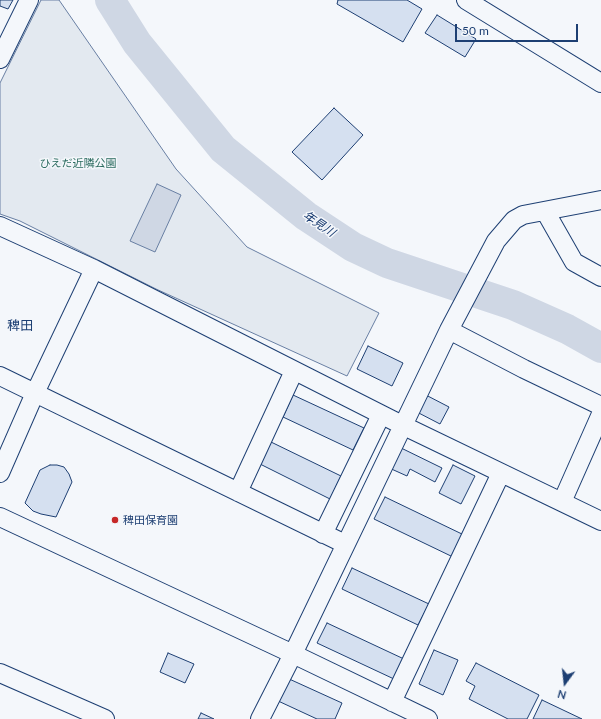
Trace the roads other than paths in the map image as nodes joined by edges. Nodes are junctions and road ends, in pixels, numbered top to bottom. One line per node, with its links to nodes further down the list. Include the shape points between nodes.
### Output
1 (29, 0): 3 (street)
2 (466, 0): 5 (street)
3 (5, 35): 4 (street)
4 (0, 59)
5 (601, 83)
6 (601, 200): 7 (street)
7 (545, 211): 10 (street, via 574,262); 11 (street, via 514,220 496,241)
8 (0, 226): 9 (street)
9 (94, 269): 12 (street); 14 (street)
10 (601, 277)
11 (449, 330): 15 (street); 18 (street)
12 (294, 370): 17 (street); 21 (street)
13 (0, 376): 14 (street)
14 (35, 393): 19 (street); 21 (street)
15 (601, 406)
16 (601, 414): 22 (street)
17 (382, 415): 18 (street); 25 (street)
18 (402, 425): 20 (street); 26 (street)
19 (0, 473)
20 (501, 473): 22 (street); 29 (street)
21 (238, 492): 25 (street)
22 (562, 502): 24 (street)
23 (0, 517): 27 (street)
24 (601, 521)
25 (323, 534): 26 (street)
26 (345, 544): 27 (street)
27 (293, 654): 29 (street); 31 (street)
28 (0, 673): 30 (street)
29 (392, 702): 32 (street)
30 (104, 719)
31 (260, 719)
32 (428, 719)

